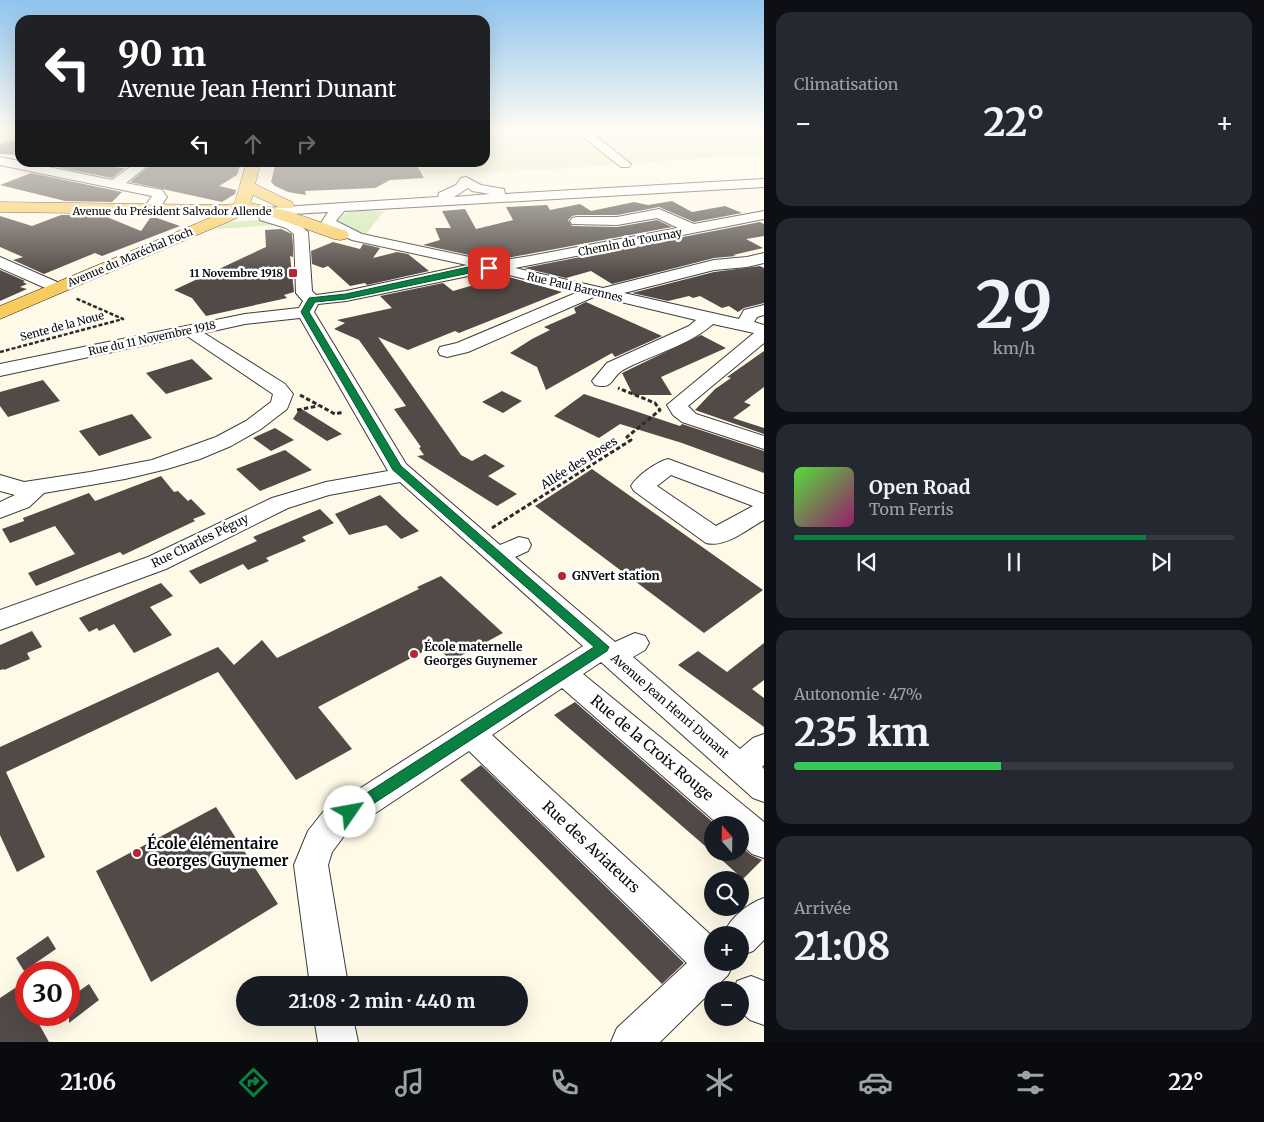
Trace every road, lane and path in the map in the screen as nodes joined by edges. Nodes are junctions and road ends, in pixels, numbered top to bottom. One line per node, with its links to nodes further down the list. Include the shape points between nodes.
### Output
1 (92, 179): 5 (street)
2 (123, 179): 5 (street)
3 (249, 179): 7 (main road)
4 (764, 179): 12 (street, Avenue du Président Salvador Allende, via 444,196)
5 (115, 184): 10 (street, via 157,194 160,197)
6 (764, 184): 9 (street)
7 (247, 186): 11 (main road); 12 (main road)
8 (0, 206): 10 (main road, Avenue du Président Salvador Allende)
9 (340, 207): 12 (street); 15 (street, via 329,219)
10 (150, 209): 11 (main road, Avenue du Président Salvador Allende)
11 (240, 209): 12 (main road, Avenue du Président Salvador Allende); 17 (street, Avenue Jean Henri Dunant, via 295,227 301,232); 25 (main road, Avenue du Maréchal Foch)
12 (284, 209): 15 (main road); 15 (main road)
13 (764, 215): 16 (street, Chemin du Tournay)
14 (577, 221): 16 (street, via 617,221 659,213)
15 (334, 229): 17 (street); 18 (street, Rue Paul Barennes)
16 (692, 229): 21 (street, Chemin du Tournay)
17 (301, 246): 27 (street, Avenue Jean Henri Dunant, via 304,293)
18 (435, 255): 21 (street, Rue Paul Barennes); 23 (street, via 448,261 451,269)
19 (764, 258): 26 (street, via 714,265)
20 (0, 262): 25 (street)
21 (496, 267): 22 (street, Rue Paul Barennes); 23 (street)
22 (516, 273): 24 (street, via 474,272); 26 (street, Rue Paul Barennes)
23 (446, 274): 24 (street)
24 (414, 282): 27 (street, Rue du 11 Novembre 1918)
25 (65, 292): 29 (main road, Avenue du Maréchal Foch); 36 (path, Sente de la Noue, via 123,319)
26 (598, 292): 30 (street, Rue Paul Barennes); 35 (street, via 462,348)
27 (309, 306): 32 (street, Rue du 11 Novembre 1918); 44 (street, Avenue Jean Henri Dunant, via 391,460)
28 (764, 310): 31 (street, via 750,314)
29 (0, 313)
30 (710, 318): 31 (street, Rue Paul Barennes); 38 (street, via 695,330 614,366)
31 (744, 326): 33 (street, Rue Paul Barennes)
32 (190, 330): 37 (street, Rue du 11 Novembre 1918); 46 (street, via 278,388 283,394 280,405 244,430 196,454 140,469)
33 (764, 330)
34 (764, 334): 43 (street, via 677,405 689,418)
35 (447, 350)
36 (0, 352)
37 (0, 370)
38 (602, 381): 50 (path, Allée des Roses, via 655,403 660,410 627,437 631,440)
39 (296, 392): 40 (path)
40 (319, 406): 41 (path); 42 (path, via 335,414)
41 (295, 411)
42 (346, 412)
43 (764, 444)
44 (402, 474): 51 (street, Rue Charles Péguy, via 326,489 280,503 156,563); 52 (street, Avenue Jean Henri Dunant, via 508,551)
45 (0, 482): 46 (street, via 10,488)
46 (37, 487): 49 (street, via 21,502)
47 (764, 502): 48 (street, via 668,466 642,486 715,537)
48 (764, 510)
49 (0, 512)
50 (490, 529)
51 (0, 620)
52 (617, 649): 53 (street); 56 (street, Avenue Jean Henri Dunant)
53 (563, 673): 54 (street); 58 (street, Rue de la Croix Rouge)
54 (470, 733): 61 (street, Rue des Aviateurs); 63 (street, via 336,822 324,834 311,865)
55 (764, 747): 56 (street)
56 (740, 766): 57 (street, Avenue Jean Henri Dunant)
57 (764, 788)
58 (764, 842)
59 (764, 915): 60 (street)
60 (749, 929)
61 (704, 953)
62 (705, 971): 66 (street)
63 (328, 976)
64 (335, 1026): 65 (street)
65 (338, 1042)
66 (631, 1042)

